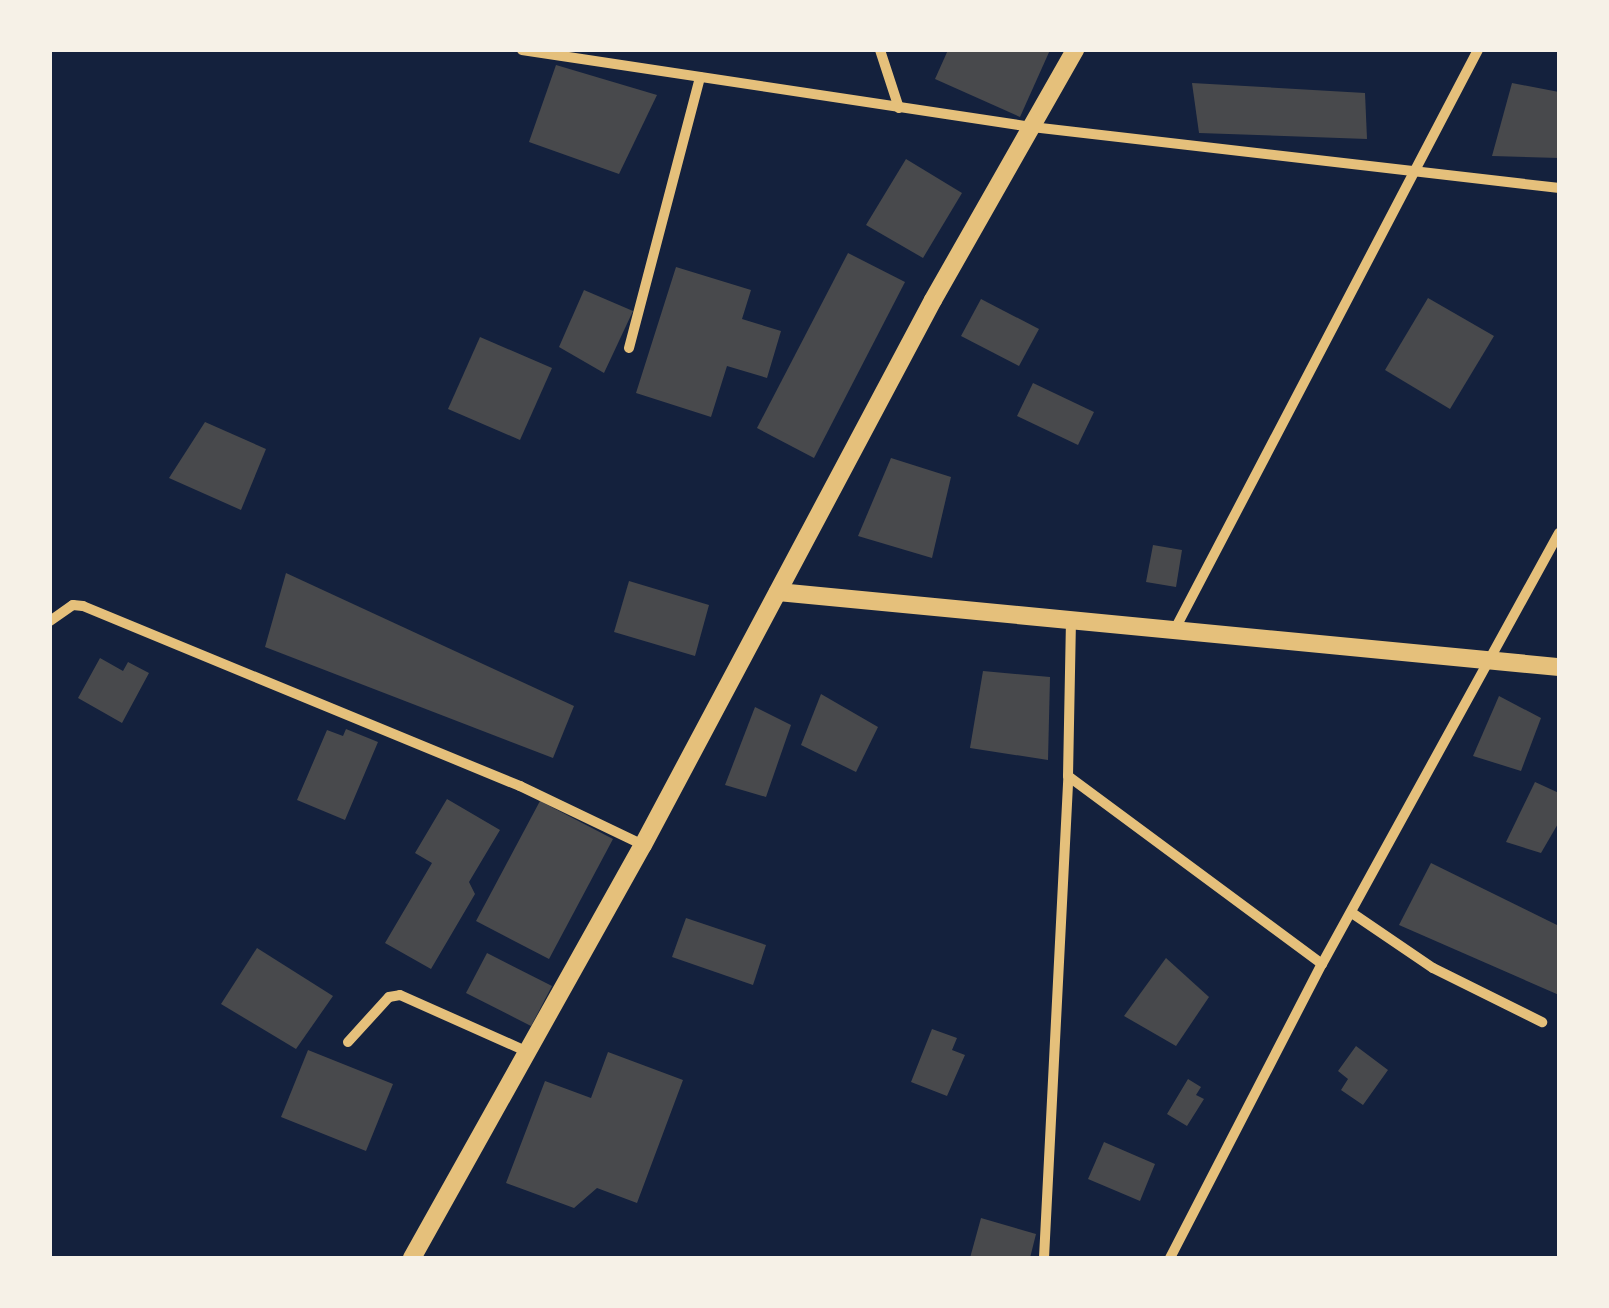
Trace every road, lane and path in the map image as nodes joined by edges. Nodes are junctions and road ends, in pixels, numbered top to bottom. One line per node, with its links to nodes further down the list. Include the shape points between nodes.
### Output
1 (522, 50): 5 (street)
2 (880, 50): 6 (street)
3 (1075, 50): 7 (street)
4 (1478, 50): 8 (street)
5 (700, 77): 6 (street); 10 (street)
6 (899, 108): 7 (street)
7 (1032, 127): 8 (street); 12 (street)
8 (1414, 171): 9 (street); 15 (street)
9 (1559, 188)
10 (629, 348)
11 (1559, 533): 16 (street)
12 (778, 592): 14 (street); 19 (street)
13 (50, 621): 19 (street, via 73,604 83,606 520,786)
14 (1070, 621): 15 (street); 18 (street)
15 (1175, 629): 16 (street)
16 (1492, 660): 17 (street); 20 (street)
17 (1559, 667)
18 (1068, 776): 21 (street); 26 (street)
19 (643, 845): 24 (street)
20 (1352, 913): 21 (street); 22 (street, via 1433,968)
21 (1322, 964): 27 (street)
22 (1542, 1022)
23 (348, 1042): 24 (street, via 389,997 400,995)
24 (528, 1052): 25 (street)
25 (412, 1258)
26 (1044, 1258)
27 (1170, 1258)

